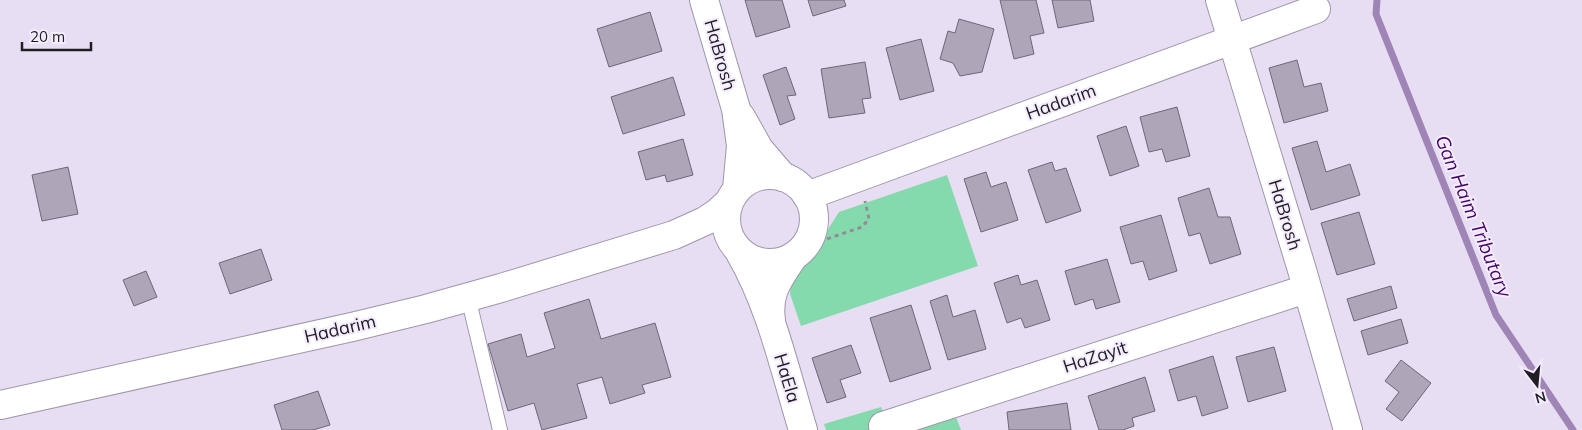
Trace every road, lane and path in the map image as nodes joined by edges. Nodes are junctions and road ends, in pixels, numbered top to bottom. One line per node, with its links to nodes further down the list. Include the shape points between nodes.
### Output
1 (704, 0): 5 (street, HaBrosh)
2 (1220, 0): 4 (street, HaBrosh)
3 (1316, 9): 4 (street, Hadarim)
4 (1231, 40): 6 (street, Hadarim); 13 (street, HaBrosh)
5 (736, 109): 7 (street, HaBrosh, via 759,149); 8 (street, HaBrosh, via 741,146)
6 (860, 176): 9 (street, Hadarim); 12 (path, via 869,219 862,227)
7 (783, 177): 8 (street, via 759,176 747,181); 9 (street, via 801,188)
8 (733, 195): 10 (street, Hadarim, via 717,213); 11 (street, via 726,213 726,225)
9 (807, 196): 12 (street, via 813,208 814,222 812,235)
10 (674, 235): 11 (street, Hadarim, via 710,235 721,238); 14 (street, Hadarim)
11 (738, 250): 12 (street, via 752,260 766,264 780,262); 15 (street, HaEla, via 750,270)
12 (799, 252): 15 (street, HaEla, via 776,283 771,296)
13 (1306, 289): 17 (street, HaZayit); 20 (street, HaBrosh)
14 (468, 297): 16 (street, Hadarim, via 352,327); 18 (lane)
15 (772, 326): 19 (street, HaEla)
16 (0, 405)
17 (883, 426)
18 (500, 430)
19 (803, 430)
20 (1348, 430)

